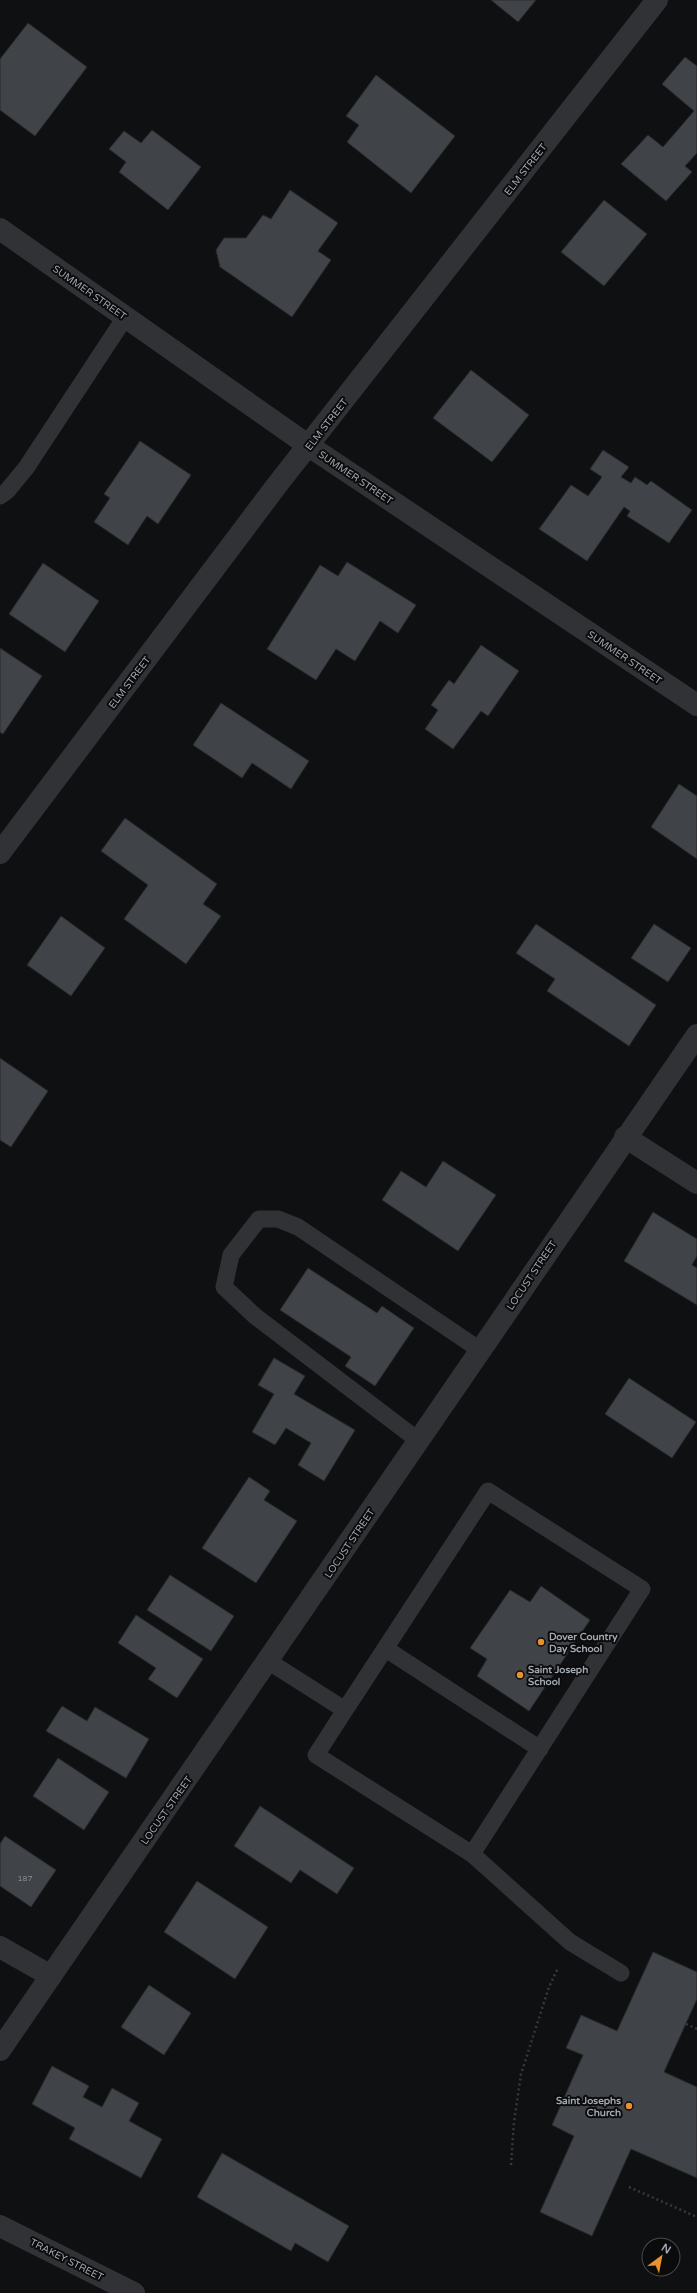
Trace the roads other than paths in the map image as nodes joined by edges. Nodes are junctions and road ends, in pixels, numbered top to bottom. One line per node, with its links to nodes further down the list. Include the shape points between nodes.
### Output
1 (657, 0): 4 (street, ELM STREET)
2 (0, 229): 3 (street, SUMMER STREET)
3 (126, 316): 4 (street, SUMMER STREET); 5 (lane, via 26,468)
4 (309, 446): 6 (street, SUMMER STREET); 7 (street, ELM STREET)
5 (0, 496)
6 (697, 705)
7 (0, 853)
8 (697, 1035): 9 (street, LOCUST STREET)
9 (626, 1137): 10 (street); 11 (street, LOCUST STREET)
10 (697, 1183)
11 (480, 1350): 12 (street, LOCUST STREET); 12 (lane, via 298,1227 278,1219 259,1219 231,1255 224,1287 255,1316)
12 (419, 1441): 14 (street, LOCUST STREET)
13 (386, 1648): 15 (lane); 16 (lane); 16 (lane, via 488,1491 642,1589)
14 (268, 1661): 15 (lane); 20 (street, LOCUST STREET)
15 (345, 1710): 17 (lane, via 316,1755)
16 (540, 1748): 17 (lane)
17 (472, 1854): 19 (lane, via 570,1942)
18 (0, 1946): 20 (street)
19 (621, 1973)
20 (51, 1976): 21 (street, LOCUST STREET)
21 (0, 2050)
22 (0, 2226): 23 (street, TRAKEY STREET)
23 (134, 2293)

